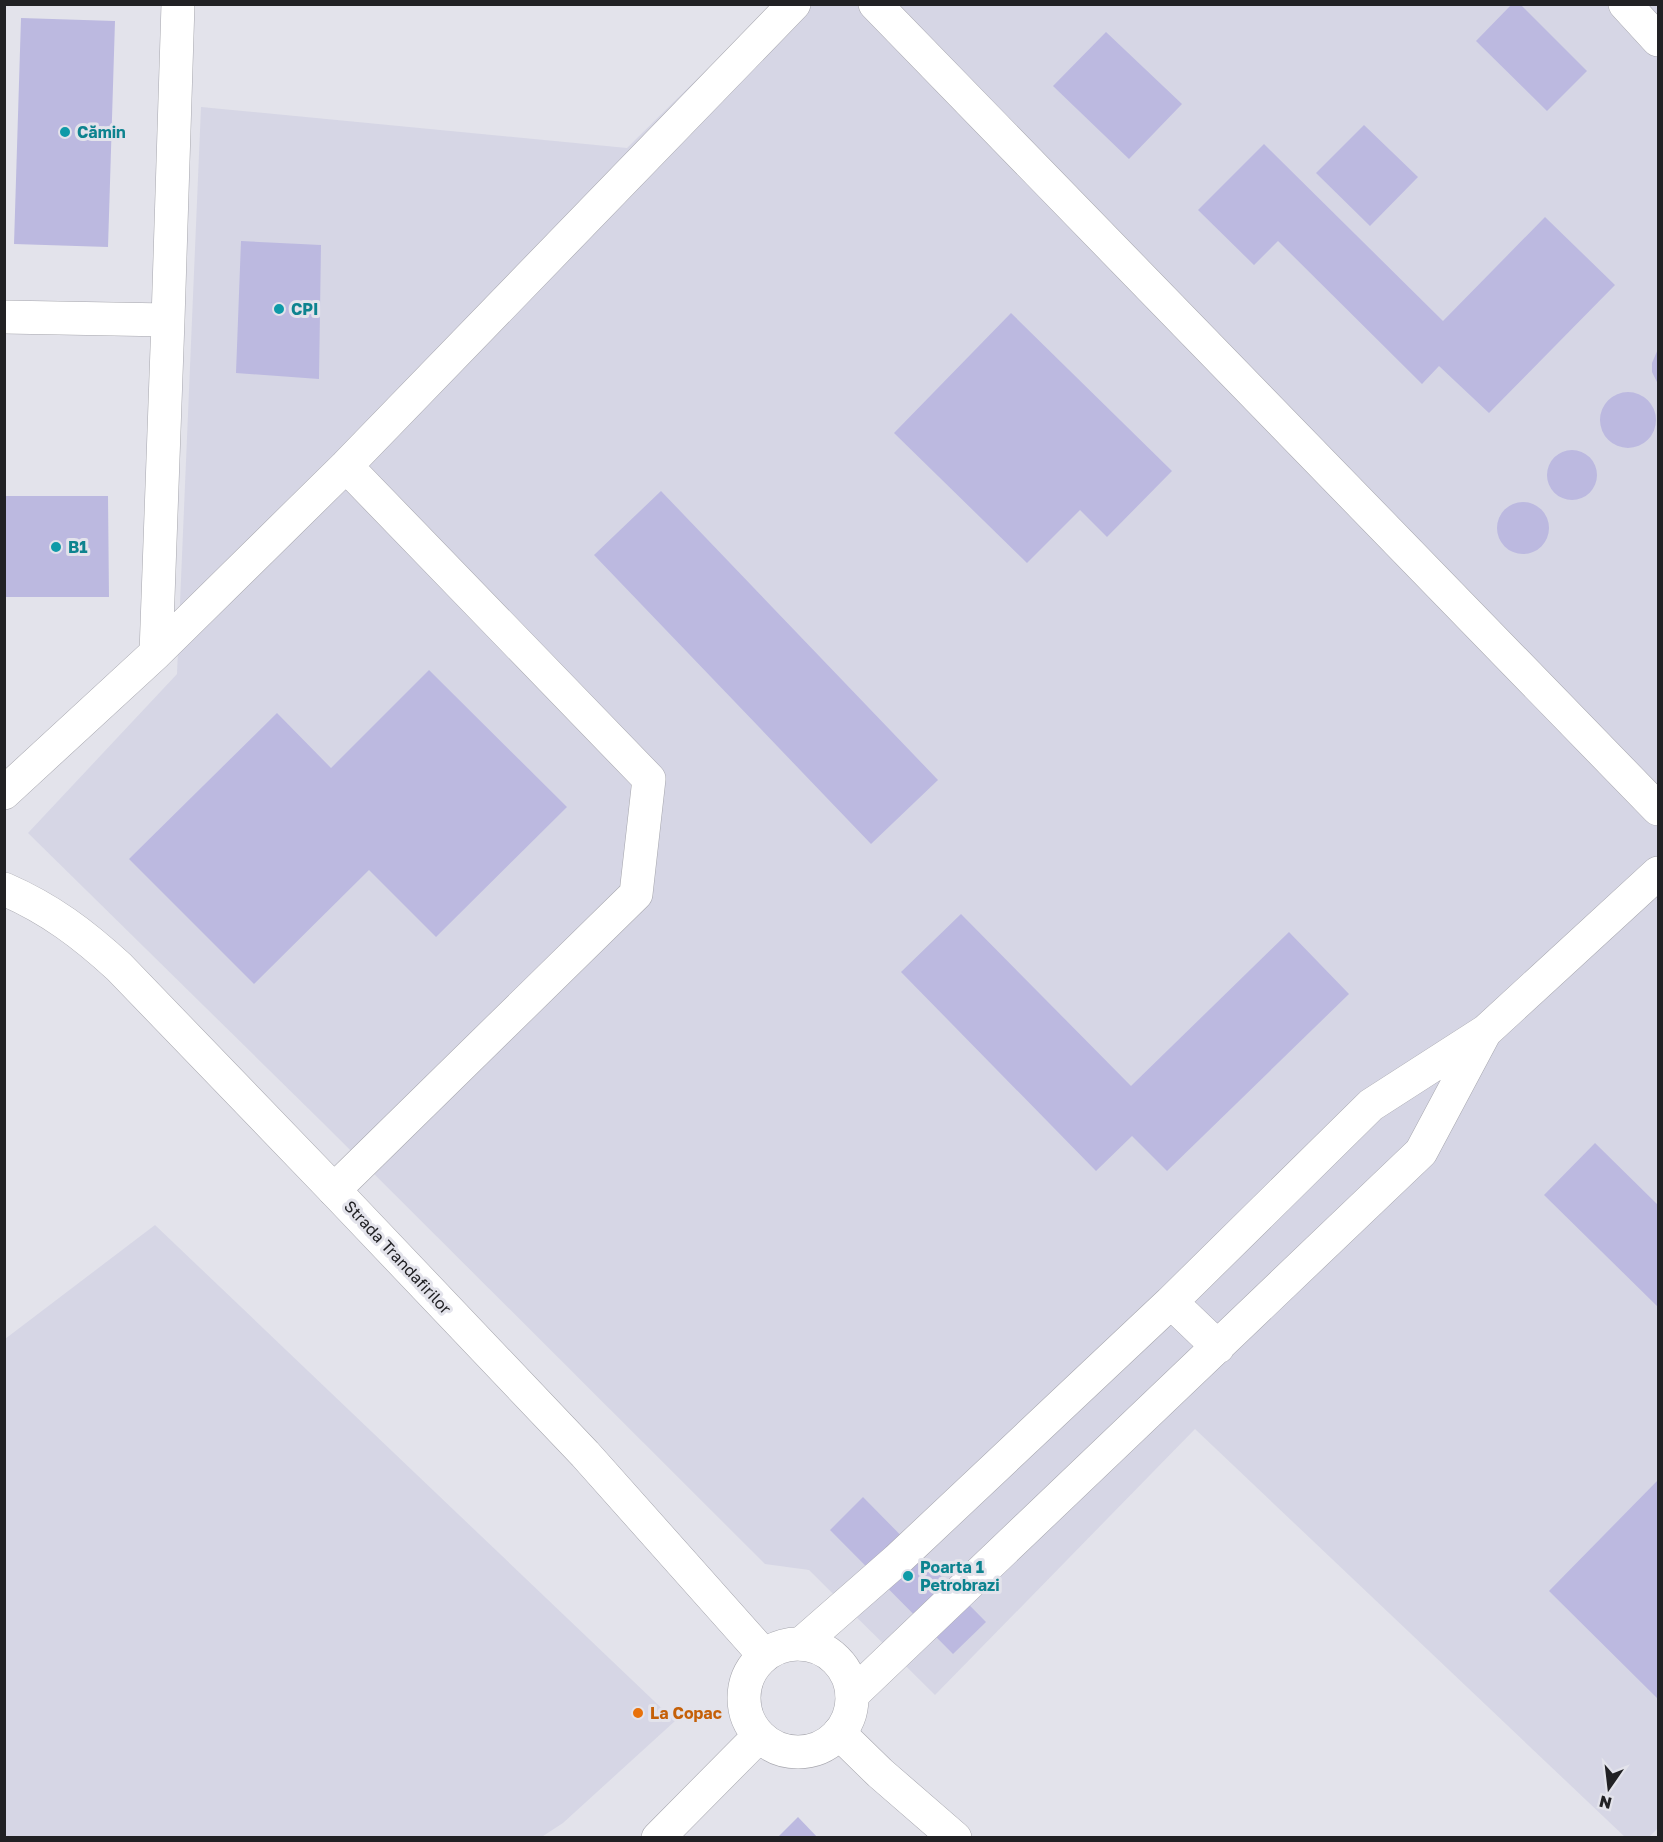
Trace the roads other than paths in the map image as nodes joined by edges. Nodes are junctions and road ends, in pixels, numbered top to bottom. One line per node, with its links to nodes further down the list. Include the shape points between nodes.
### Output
1 (178, 4): 7 (main road)
2 (794, 4): 8 (main road)
3 (875, 4): 11 (main road)
4 (1625, 4): 5 (main road)
5 (1659, 40)
6 (4, 317): 7 (main road)
7 (168, 321): 9 (main road)
8 (346, 466): 9 (main road); 15 (main road, via 649,779 636,894)
9 (156, 653): 10 (main road)
10 (4, 793)
11 (1659, 809)
12 (1659, 873): 14 (main road)
13 (4, 890): 15 (main road, Strada Trandafirilor, via 58,917 87,937)
14 (1486, 1030): 16 (main road, via 1371,1105); 17 (main road, via 1421,1152)
15 (334, 1190): 19 (main road, Strada Trandafirilor, via 585,1454)
16 (1171, 1302): 17 (main road); 18 (main road, via 906,1552)
17 (1218, 1347): 20 (main road)
18 (801, 1644): 19 (main road, via 775,1648); 20 (main road, via 817,1647 841,1666)
19 (764, 1655): 22 (main road, via 748,1677 743,1704 748,1722)
20 (852, 1695): 21 (main road, via 851,1709)
21 (839, 1733): 22 (main road, via 825,1745 791,1752); 25 (main road)
22 (759, 1736): 23 (main road)
23 (667, 1831): 24 (main road)
24 (642, 1838)
25 (955, 1838)

